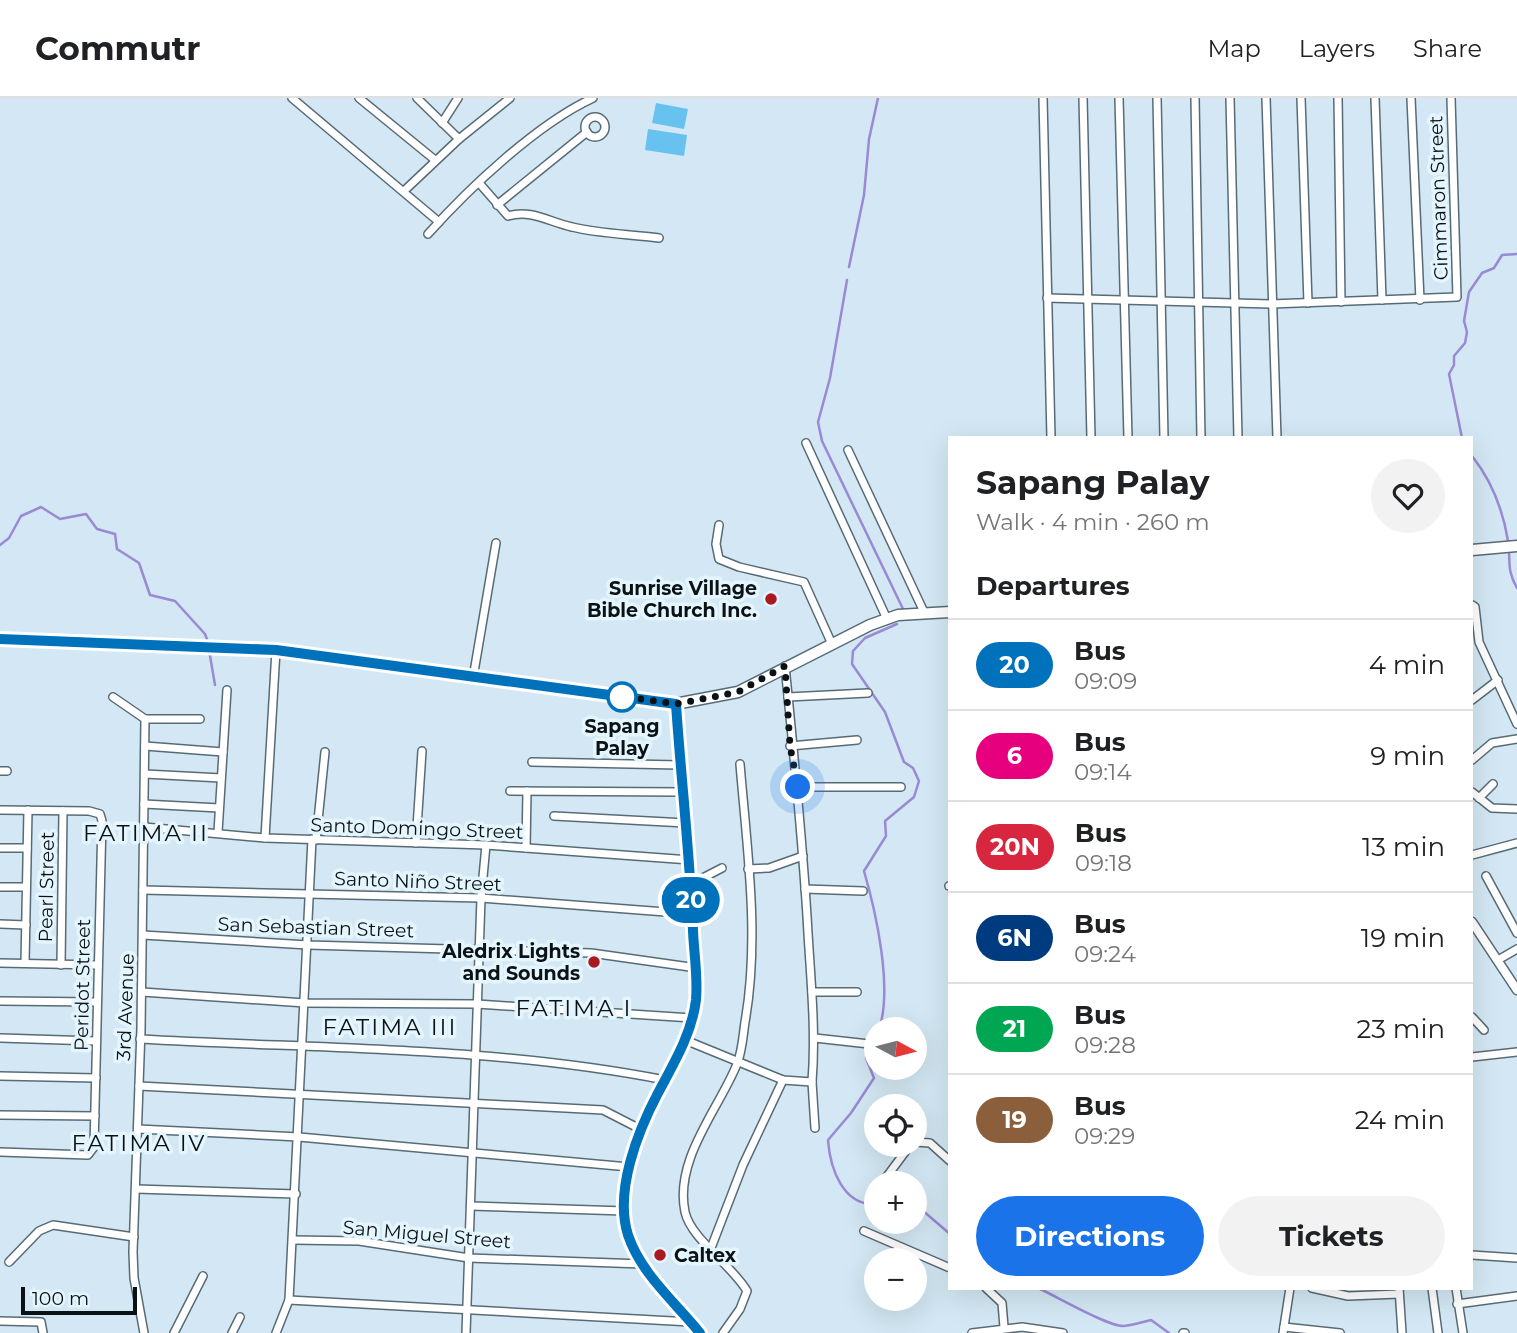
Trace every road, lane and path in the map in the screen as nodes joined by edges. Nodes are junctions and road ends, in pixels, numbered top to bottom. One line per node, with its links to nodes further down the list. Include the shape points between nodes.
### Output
1 (292, 98): 26 (street)
2 (361, 98): 24 (street)
3 (417, 98): 21 (street)
4 (458, 98): 21 (street)
5 (510, 98): 23 (street)
6 (593, 98): 19 (street)
7 (1043, 98): 31 (street)
8 (1083, 98): 33 (street)
9 (1119, 98): 34 (street)
10 (1157, 98): 32 (street)
11 (1195, 98): 35 (street)
12 (1230, 98): 38 (street)
13 (1266, 98): 41 (street)
14 (1301, 98): 40 (street)
15 (1338, 98): 39 (street)
16 (1375, 98): 36 (street)
17 (1411, 98): 37 (street)
18 (1451, 98): 37 (street, Cimmaron Street, via 1457,298)
19 (584, 102): 20 (street); 25 (street, via 539,132)
20 (590, 118): 22 (street); 22 (street, via 600,118 604,131 596,136)
21 (442, 123): 23 (street)
22 (587, 132): 27 (street)
23 (459, 139): 24 (street)
24 (435, 160): 26 (street)
25 (480, 184): 27 (street); 28 (street)
26 (405, 190): 28 (street)
27 (498, 205): 30 (street, via 508,216 535,215 572,227)
28 (439, 222): 29 (street)
29 (428, 234)
30 (659, 238)
31 (1047, 298): 33 (street); 42 (street)
32 (1161, 298): 34 (street); 35 (street); 45 (street)
33 (1087, 299): 34 (street); 43 (street)
34 (1124, 299): 44 (street)
35 (1196, 300): 38 (street); 46 (street)
36 (1382, 300): 37 (street); 39 (street)
37 (1420, 300)
38 (1235, 302): 41 (street); 47 (street)
39 (1342, 302): 40 (street)
40 (1308, 303): 41 (street)
41 (1271, 304): 48 (street)
42 (1051, 436)
43 (1091, 436)
44 (1128, 436)
45 (1164, 436)
46 (1201, 436)
47 (1238, 436)
48 (1277, 436)
49 (806, 443): 58 (street)
50 (848, 450): 56 (street)
51 (719, 525): 60 (street, via 719,559 804,582)
52 (496, 543): 63 (street)
53 (1517, 546): 54 (main road)
54 (1473, 550)
55 (1473, 606): 64 (street, via 1479,642)
56 (924, 612): 57 (main road); 58 (main road)
57 (948, 612)
58 (887, 619): 60 (main road)
59 (0, 639): 61 (main road)
60 (831, 642): 62 (main road)
61 (276, 650): 63 (main road); 105 (street)
62 (785, 666): 68 (street); 70 (main road, via 738,692)
63 (473, 678): 70 (main road)
64 (1498, 680): 69 (street); 73 (street)
65 (227, 690): 78 (street)
66 (868, 693): 68 (street)
67 (113, 697): 71 (street)
68 (788, 697): 77 (street)
69 (1473, 699)
70 (676, 704): 84 (main road)
71 (145, 719): 72 (street); 76 (street, 3rd Avenue)
72 (200, 719)
73 (1517, 724)
74 (1517, 739): 81 (street, via 1492,743)
75 (858, 740): 77 (street)
76 (145, 746): 78 (street); 85 (street, 3rd Avenue)
77 (790, 746): 88 (street)
78 (223, 751): 86 (street)
79 (422, 751): 107 (street)
80 (324, 752): 106 (street)
81 (1473, 759)
82 (532, 762): 84 (street)
83 (740, 764): 117 (street)
84 (680, 765): 92 (main road)
85 (145, 774): 86 (street); 95 (street, 3rd Avenue)
86 (221, 778): 96 (street)
87 (1493, 784): 94 (street)
88 (798, 787): 89 (street); 114 (street)
89 (901, 787)
90 (510, 791): 91 (street)
91 (527, 791): 92 (street); 112 (street)
92 (682, 792): 102 (main road)
93 (1473, 793): 94 (street)
94 (1479, 798): 97 (street, via 1492,808)
95 (144, 804): 96 (street); 103 (street, 3rd Avenue)
96 (219, 808): 104 (street)
97 (1517, 809)
98 (0, 810): 99 (street)
99 (29, 810): 100 (street); 111 (street)
100 (63, 811): 143 (street, Pearl Street); 144 (street, Peridot Street, via 100,814)
101 (554, 816): 102 (street)
102 (686, 822): 115 (main road)
103 (144, 827): 104 (street, Santo Domingo Street); 123 (street, 3rd Avenue)
104 (218, 832): 105 (street, Santo Domingo Street)
105 (265, 838): 106 (street, Santo Domingo Street)
106 (314, 840): 107 (street, Santo Domingo Street); 125 (street)
107 (416, 843): 109 (street, Santo Domingo Street)
108 (1517, 844): 113 (street)
109 (486, 845): 112 (street, Santo Domingo Street); 126 (street)
110 (0, 848): 111 (street)
111 (27, 848): 121 (street)
112 (526, 848): 115 (street, Santo Domingo Street)
113 (1473, 855)
114 (803, 856): 117 (street, via 769,868); 122 (street)
115 (690, 860): 119 (main road)
116 (722, 868): 119 (street)
117 (748, 869): 167 (street, via 752,978)
118 (1486, 876): 129 (street)
119 (691, 884): 127 (main road)
120 (0, 887): 121 (street)
121 (26, 887): 132 (street)
122 (806, 889): 124 (street); 148 (street)
123 (143, 890): 125 (street, Santo Niño Street); 134 (street, 3rd Avenue)
124 (863, 891)
125 (309, 893): 126 (street, Santo Niño Street); 137 (street)
126 (481, 898): 127 (street, Santo Niño Street); 138 (street)
127 (692, 914): 145 (main road)
128 (1517, 914): 129 (street)
129 (1510, 922): 133 (street)
130 (0, 924): 132 (street)
131 (1473, 924): 135 (street)
132 (26, 925): 142 (street)
133 (1517, 933)
134 (143, 935): 137 (street, San Sebastian Street); 147 (street, 3rd Avenue)
135 (1480, 936): 136 (street); 140 (street)
136 (1473, 940)
137 (308, 945): 138 (street, San Sebastian Street); 152 (street)
138 (479, 949): 145 (street, San Sebastian Street, via 591,953); 153 (street)
139 (1517, 949): 140 (street)
140 (1498, 960): 146 (street)
141 (0, 963): 142 (street)
142 (25, 963): 143 (street)
143 (61, 965): 144 (street)
144 (98, 965): 151 (street, Peridot Street)
145 (697, 968): 154 (main road)
146 (1517, 988)
147 (142, 992): 152 (street); 159 (street, 3rd Avenue)
148 (812, 992): 149 (street); 158 (street)
149 (857, 992)
150 (0, 1001): 151 (street)
151 (97, 1002): 161 (street, Peridot Street)
152 (305, 1003): 153 (street); 163 (street)
153 (477, 1003): 154 (street); 165 (street)
154 (692, 1018): 160 (main road)
155 (1473, 1018): 156 (street)
156 (1484, 1030)
157 (0, 1038): 161 (street)
158 (816, 1038): 162 (street); 172 (street)
159 (140, 1039): 163 (street, via 238,1046); 173 (street, 3rd Avenue)
160 (685, 1040): 167 (street); 170 (main road)
161 (95, 1041): 169 (street, Peridot Street)
162 (864, 1043)
163 (302, 1044): 165 (street); 174 (street)
164 (1517, 1052): 166 (street)
165 (474, 1055): 170 (street, via 591,1065); 175 (street)
166 (1473, 1057)
167 (738, 1062): 171 (street); 194 (street, via 694,1150 684,1189 686,1213)
168 (0, 1076): 169 (street)
169 (96, 1078): 177 (street, Peridot Street)
170 (665, 1080): 180 (main road)
171 (783, 1080): 172 (street); 194 (street)
172 (812, 1082): 178 (street)
173 (139, 1086): 174 (street); 179 (street, 3rd Avenue)
174 (300, 1095): 175 (street); 181 (street)
175 (474, 1104): 180 (street, via 603,1110); 184 (street)
176 (0, 1115): 177 (street)
177 (95, 1116): 183 (street, Peridot Street, via 94,1147 88,1155)
178 (815, 1128)
179 (138, 1129): 181 (street); 187 (street, 3rd Avenue)
180 (642, 1130): 186 (main road)
181 (299, 1137): 184 (street); 188 (street)
182 (927, 1143): 185 (street)
183 (0, 1152)
184 (473, 1152): 186 (street); 189 (street)
185 (948, 1158)
186 (629, 1167): 190 (main road)
187 (136, 1189): 188 (street); 192 (street, 3rd Avenue)
188 (296, 1194): 193 (street)
189 (471, 1206): 190 (street); 196 (street)
190 (625, 1210): 199 (main road, via 628,1234)
191 (871, 1234): 200 (street)
192 (134, 1237): 198 (street, via 53,1226 39,1231); 218 (street, 3rd Avenue, via 134,1278)
193 (293, 1240): 196 (street, San Miguel Street, via 359,1241); 209 (street)
194 (711, 1248): 224 (street, via 747,1291)
195 (1473, 1255): 197 (street)
196 (470, 1258): 199 (street, San Miguel Street); 211 (street)
197 (1517, 1258)
198 (9, 1262)
199 (643, 1264): 214 (main road)
200 (948, 1267)
201 (202, 1276): 219 (street)
202 (988, 1290): 215 (street, via 1002,1303)
203 (1290, 1290): 216 (street)
204 (1321, 1290): 207 (street, via 1348,1296)
205 (1432, 1290): 229 (street)
206 (1456, 1290): 210 (street)
207 (1399, 1291): 228 (street)
208 (1517, 1296): 210 (street)
209 (289, 1300): 211 (street); 221 (street)
210 (1457, 1304): 230 (street)
211 (467, 1308): 214 (street); 222 (street)
212 (240, 1317): 220 (street)
213 (0, 1321): 217 (street, via 41,1322)
214 (691, 1322): 223 (main road)
215 (1004, 1327): 225 (street); 226 (street)
216 (1283, 1330): 227 (street)
217 (43, 1333)
218 (144, 1333)
219 (174, 1333)
220 (232, 1333)
221 (276, 1333)
222 (466, 1333)
223 (700, 1333)
224 (723, 1333)
225 (972, 1333)
226 (1063, 1333)
227 (1340, 1333)
228 (1402, 1333)
229 (1438, 1333)
230 (1464, 1333)

